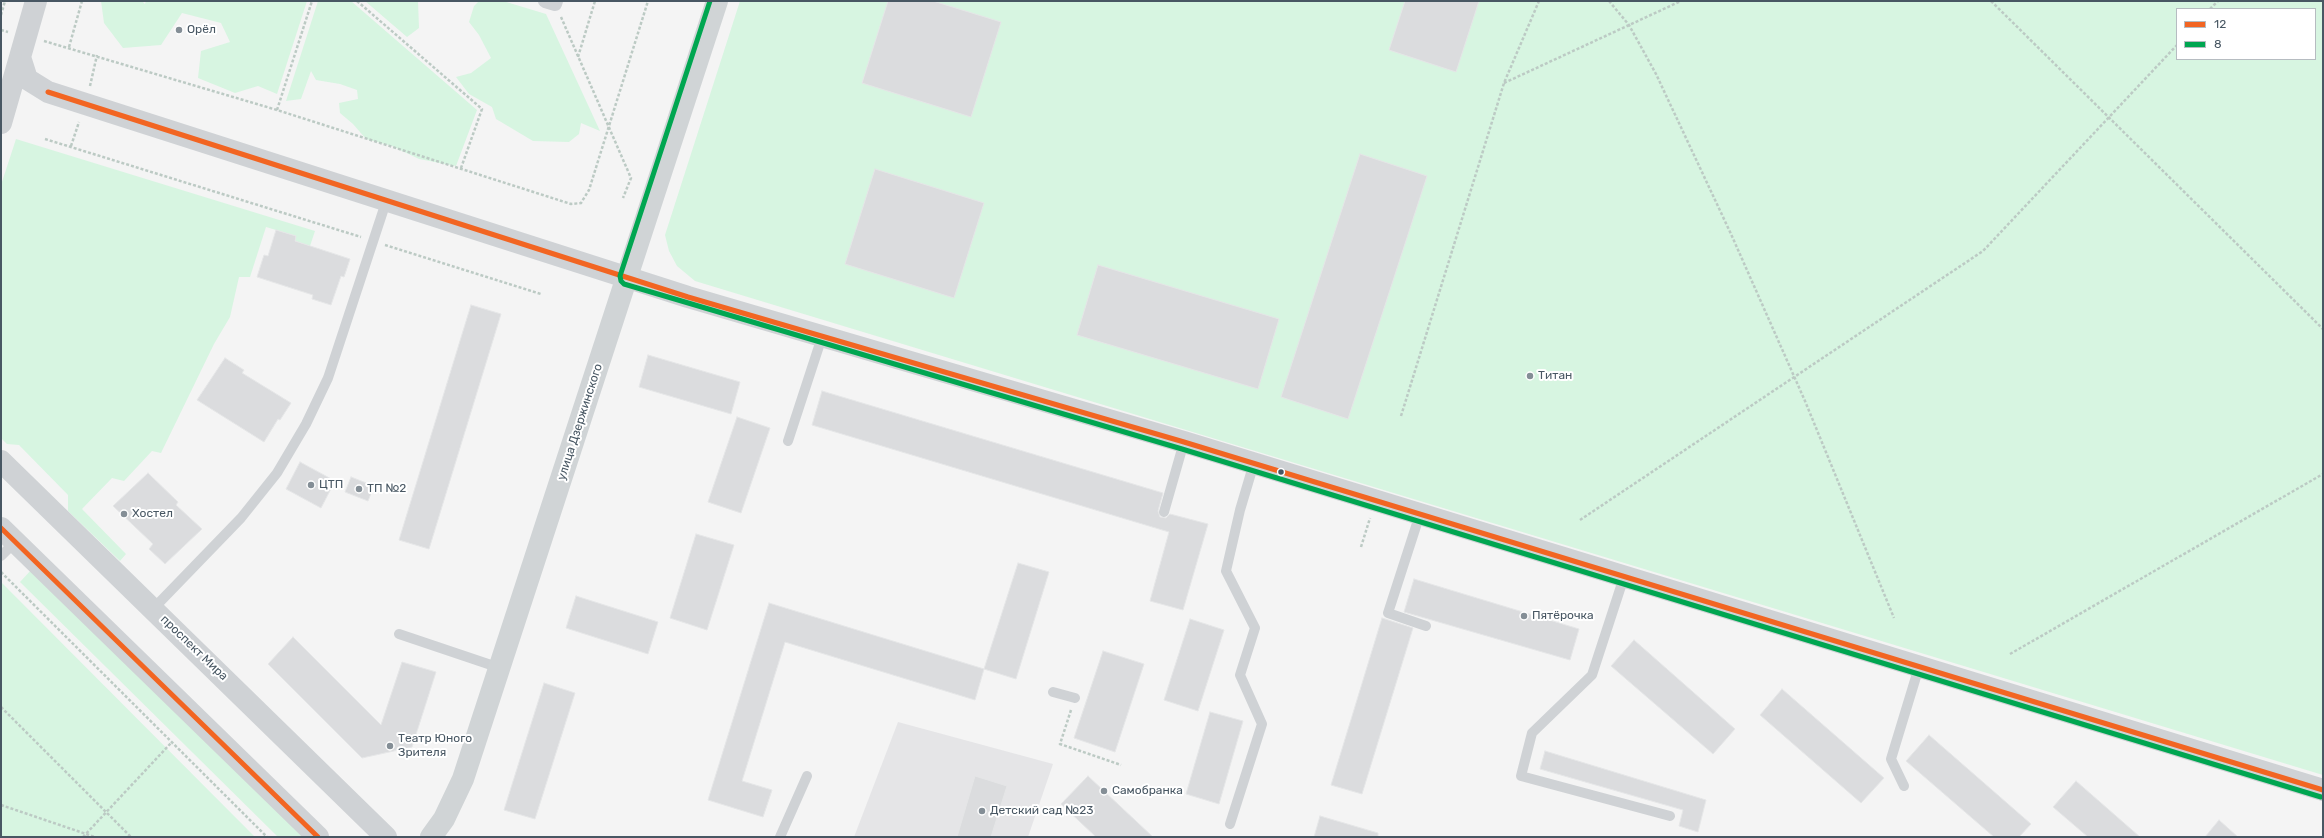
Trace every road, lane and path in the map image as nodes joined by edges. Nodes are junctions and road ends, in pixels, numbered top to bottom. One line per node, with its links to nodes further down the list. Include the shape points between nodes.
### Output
1 (5, 1): 14 (path)
2 (36, 1): 17 (street)
3 (82, 1): 22 (path, via 69,47)
4 (312, 1): 22 (path)
5 (357, 1): 27 (path, via 482,109)
6 (595, 1): 18 (path)
7 (648, 1): 25 (path)
8 (716, 1): 31 (main road, улица Дзержинского)
9 (1539, 1): 19 (path)
10 (1609, 1): 15 (path)
11 (1681, 1): 15 (path)
12 (1991, 1): 23 (path)
13 (552, 2): 18 (path)
14 (1, 15)
15 (1629, 25): 19 (path); 35 (path, via 1663,88)
16 (2176, 46): 23 (path)
17 (20, 57): 20 (street, via 27,79); 21 (street)
18 (578, 57): 25 (path)
19 (1504, 83): 36 (path)
20 (48, 92): 21 (street); 29 (street)
21 (8, 99): 24 (street)
22 (277, 110): 27 (path)
23 (2110, 117): 33 (path); 35 (path, via 1983,251)
24 (1, 123)
25 (609, 129): 27 (path, via 589,190 581,203 571,204); 28 (path, via 631,178)
26 (45, 138): 30 (path)
27 (461, 168)
28 (623, 198)
29 (387, 199): 30 (lane); 31 (street)
30 (373, 241): 32 (path); 50 (lane, via 328,378 306,424 277,473 241,518)
31 (627, 278): 34 (street); 56 (main road, улица Дзержинского)
32 (540, 294)
33 (2323, 329)
34 (822, 337): 37 (lane); 38 (street)
35 (1794, 377): 45 (path); 51 (path)
36 (1401, 416)
37 (788, 441)
38 (1184, 442): 40 (street); 43 (lane)
39 (1, 461): 50 (street, проспект Мира)
40 (1254, 464): 42 (street); 68 (lane, via 1226,571 1255,628 1240,675 1262,724)
41 (2323, 474): 54 (path)
42 (1375, 501): 44 (street); 47 (path)
43 (1164, 512)
44 (1420, 514): 49 (street); 52 (lane, via 1388,614)
45 (1580, 520)
46 (6, 542): 74 (street)
47 (1361, 547)
48 (1, 572): 60 (path)
49 (1624, 577): 55 (street); 67 (lane, via 1592,675 1532,734 1521,776)
50 (153, 608): 75 (street, проспект Мира)
51 (1894, 618)
52 (1426, 626)
53 (399, 634): 56 (lane)
54 (2010, 654)
55 (1919, 667): 63 (lane, via 1891,759); 64 (street)
56 (500, 668): 76 (main road, улица Дзержинского, via 463,780 444,819)
57 (1053, 692): 58 (lane)
58 (1075, 698): 61 (path, via 1060,744)
59 (1, 707): 66 (path)
60 (171, 743): 66 (path); 73 (path)
61 (1121, 765)
62 (807, 776): 77 (lane)
63 (1904, 786)
64 (2323, 790)
65 (1, 805): 69 (path)
66 (106, 812): 69 (path); 72 (path)
67 (1670, 816)
68 (1230, 824)
69 (85, 834): 70 (path); 71 (path)
70 (83, 837)
71 (95, 837)
72 (130, 837)
73 (267, 837)
74 (318, 837)
75 (386, 837)
76 (431, 837)
77 (780, 837)

